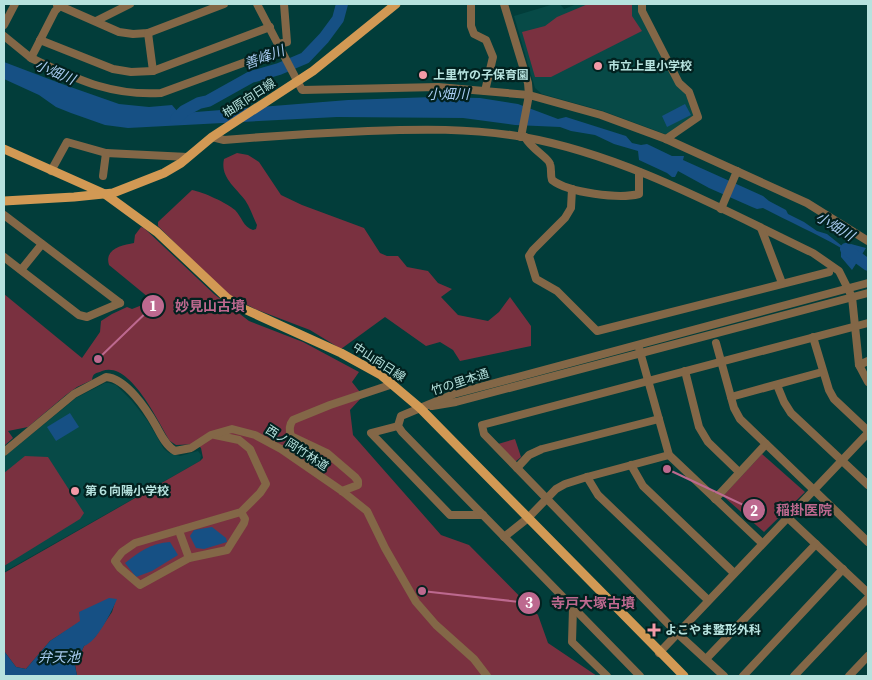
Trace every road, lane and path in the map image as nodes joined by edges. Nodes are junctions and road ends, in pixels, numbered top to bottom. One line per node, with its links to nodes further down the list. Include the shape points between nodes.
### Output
1 (16, 4): 12 (street)
2 (59, 4): 11 (street); 16 (street)
3 (130, 4): 11 (street)
4 (258, 4): 13 (street)
5 (284, 4): 17 (street, via 287,42)
6 (396, 4): 20 (main road, 柚原向日線)
7 (471, 4): 21 (street, via 474,34 486,40 493,57)
8 (504, 4): 22 (street)
9 (642, 4): 25 (street, via 642,11 680,83 689,92 698,117)
10 (219, 5): 14 (street)
11 (96, 22): 14 (street, via 119,32)
12 (4, 25)
13 (270, 27): 17 (street); 19 (street)
14 (148, 33): 19 (street)
15 (4, 36): 18 (street)
16 (40, 40): 18 (street); 19 (street, via 113,69)
17 (280, 47): 18 (street, via 161,93 140,94 86,83); 20 (street)
18 (31, 58)
19 (153, 72)
20 (298, 81): 21 (street, via 302,90 438,87); 23 (main road, 柚原向日線)
21 (486, 91): 22 (street)
22 (529, 95): 24 (street); 25 (street, via 602,115)
23 (212, 137): 24 (street, via 224,140 412,129 461,130); 28 (main road, 柚原向日線)
24 (523, 137): 31 (street, via 569,148); 33 (street, via 549,160 552,180)
25 (666, 139): 30 (street)
26 (4, 149): 29 (main road, 中山向日線)
27 (106, 153): 28 (street); 29 (street, via 67,142); 32 (street)
28 (188, 157): 34 (main road, 柚原向日線, via 149,180)
29 (51, 171): 34 (main road, 中山向日線)
30 (736, 171): 36 (street); 39 (street, via 821,211)
31 (639, 172): 33 (street, via 639,194 629,197); 36 (street)
32 (103, 176)
33 (572, 189): 44 (street, via 573,199 568,213 529,256 536,279 558,291 597,331)
34 (105, 194): 35 (main road, 柚原向日線); 62 (main road, 中山向日線, via 157,232 227,298 242,308 342,353)
35 (4, 201)
36 (720, 208): 38 (street)
37 (4, 215): 40 (street)
38 (761, 228): 44 (street); 46 (street, via 814,254 840,271)
39 (868, 240)
40 (42, 244): 42 (street); 42 (street, via 120,303 87,316 78,314)
41 (4, 257): 42 (street)
42 (21, 270)
43 (829, 272): 44 (street)
44 (782, 283)
45 (868, 283): 46 (street, 竹の里本通)
46 (848, 289): 48 (street); 53 (street, 竹の里本通)
47 (864, 294): 48 (street, 竹の里本通)
48 (852, 297): 50 (street); 54 (street, 竹の里本通)
49 (868, 323): 50 (street)
50 (854, 327): 51 (street); 57 (street)
51 (812, 337): 55 (street); 59 (street)
52 (716, 343): 55 (street)
53 (638, 344): 54 (street); 65 (street, 竹の里本通, via 454,394)
54 (640, 352): 60 (street); 65 (street, 竹の里本通, via 456,402)
55 (721, 361): 58 (street); 64 (street)
56 (868, 361): 57 (street)
57 (858, 364): 61 (street)
58 (685, 371): 60 (street); 76 (street, via 699,427 708,442)
59 (822, 372): 63 (street); 68 (street, via 834,399)
60 (648, 380): 66 (street); 75 (street, via 482,425 484,434)
61 (868, 382)
62 (393, 384): 65 (main road, 中山向日線); 79 (street, via 330,405 290,424 290,436 327,452 358,481 358,485)
63 (777, 385): 64 (street); 73 (street, via 791,413)
64 (731, 397): 70 (street, via 740,419)
65 (420, 408): 67 (street, via 401,416); 86 (main road, 中山向日線)
66 (659, 419): 72 (street); 75 (street, via 542,449 529,455)
67 (398, 426): 84 (street); 84 (street, via 371,433 450,515)
68 (868, 432): 73 (street)
69 (213, 434): 71 (street, 西ノ岡竹林道, via 191,448 171,449 138,401 120,382 106,377 74,394); 79 (street, 西ノ岡竹林道, via 232,429 255,435); 83 (street, via 239,440 250,449 266,484)
70 (766, 444): 76 (street); 80 (street)
71 (4, 452)
72 (669, 456): 74 (street); 82 (street)
73 (842, 460): 78 (street); 80 (street)
74 (631, 465): 77 (street); 94 (street, via 643,486)
75 (517, 468): 81 (street)
76 (739, 472): 82 (street)
77 (587, 477): 81 (street, via 556,489); 97 (street, via 598,495)
78 (868, 485)
79 (342, 491): 103 (street, 西ノ岡竹林道, via 367,511 416,602)
80 (814, 491): 85 (street); 89 (street)
81 (548, 498): 86 (street); 99 (street)
82 (714, 499): 90 (street)
83 (241, 512): 87 (street); 92 (street, via 244,523 227,550)
84 (483, 515): 88 (street)
85 (788, 517): 90 (street); 91 (street)
86 (528, 518): 88 (street); 100 (main road, 中山向日線)
87 (179, 531): 92 (street); 92 (street, via 135,543 116,561 140,585)
88 (504, 537): 98 (street)
89 (868, 542)
90 (762, 543): 94 (street)
91 (816, 544): 93 (street); 102 (street)
92 (190, 558)
93 (843, 569): 95 (street); 108 (street)
94 (734, 573): 97 (street)
95 (868, 593)
96 (868, 598): 109 (street)
97 (708, 600): 99 (street)
98 (574, 608): 104 (street, via 572,642); 105 (street)
99 (677, 633): 100 (street); 102 (street)
100 (659, 653): 106 (main road, 中山向日線)
101 (868, 656): 110 (street)
102 (706, 659): 107 (street)
103 (487, 676)
104 (607, 676)
105 (640, 676)
106 (684, 676)
107 (724, 676)
108 (742, 676)
109 (794, 676)
110 (849, 676)

